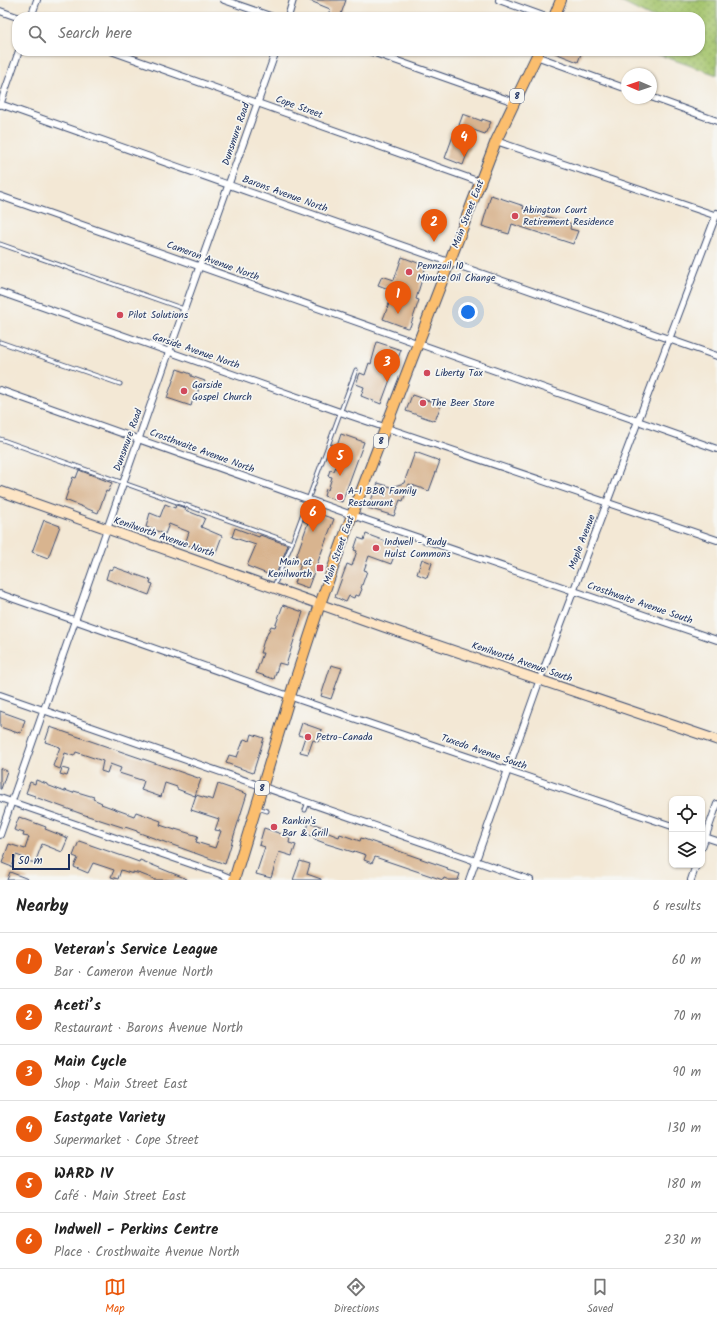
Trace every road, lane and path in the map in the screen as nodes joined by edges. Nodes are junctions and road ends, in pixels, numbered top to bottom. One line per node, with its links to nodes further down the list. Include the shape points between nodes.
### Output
1 (37, 0): 7 (street)
2 (224, 0): 8 (street)
3 (293, 0): 9 (street)
4 (499, 0): 10 (street)
5 (562, 0): 11 (main road)
6 (0, 11): 12 (street)
7 (33, 12)
8 (258, 12)
9 (289, 12)
10 (532, 12)
11 (556, 12)
12 (12, 15)
13 (17, 56): 23 (street)
14 (125, 56): 22 (street, Cope Street)
15 (274, 56): 22 (street, Dunsmure Road)
16 (383, 56): 21 (street)
17 (537, 56): 21 (main road, Main Street East / 8)
18 (543, 56): 19 (street)
19 (621, 87)
20 (657, 100): 24 (street)
21 (514, 102): 25 (main road, Main Street East / 8)
22 (258, 103): 26 (street, Cope Street); 27 (street, Dunsmure Road)
23 (0, 104): 27 (street, Barons Avenue North)
24 (717, 121)
25 (496, 141): 26 (main road, Main Street East / 8); 29 (street)
26 (480, 182): 31 (main road, Main Street East / 8)
27 (229, 184): 31 (street, Barons Avenue North); 32 (street, Dunsmure Road)
28 (0, 196): 32 (street, Cameron Avenue North)
29 (717, 215): 35 (street, Maple Avenue)
30 (0, 244): 34 (lane)
31 (449, 264): 35 (street, Barons Avenue North); 37 (main road, Main Street East / 8)
32 (199, 266): 34 (street, Dunsmure Road); 37 (street, Cameron Avenue North)
33 (0, 292): 38 (street, Garside Avenue North)
34 (184, 309): 38 (street, Dunsmure Road)
35 (668, 340): 39 (street, Barons Avenue North); 44 (street, Maple Avenue)
36 (0, 342): 41 (lane)
37 (418, 344): 44 (street, Cameron Avenue North); 45 (main road, Main Street East / 8)
38 (169, 352): 43 (street, Garside Avenue North); 47 (street, Dunsmure Road)
39 (717, 356)
40 (356, 370): 43 (lane)
41 (120, 384)
42 (0, 390): 47 (street, Crosthwaite Avenue North)
43 (340, 412): 45 (street, Garside Avenue North); 51 (lane)
44 (638, 421): 48 (street, Cameron Avenue North); 52 (street, Maple Avenue)
45 (386, 427): 52 (street, Garside Avenue North); 53 (main road, Main Street East / 8)
46 (0, 439): 49 (lane)
47 (139, 440): 49 (street, Dunsmure Road); 51 (street, Crosthwaite Avenue North)
48 (717, 448)
49 (123, 484): 54 (street, Dunsmure Road); 56 (lane)
50 (0, 491): 54 (main road, Kenilworth Avenue North)
51 (307, 500): 53 (street, Crosthwaite Avenue North); 56 (lane)
52 (607, 503): 55 (street, Garside Avenue North); 58 (street, Maple Avenue)
53 (352, 515): 58 (street, Crosthwaite Avenue South); 60 (main road, Main Street East / 8)
54 (107, 529): 57 (main road, Kenilworth Avenue North); 61 (street, Dunsmure Road)
55 (717, 540)
56 (292, 543): 57 (lane)
57 (274, 588): 60 (main road, Kenilworth Avenue North)
58 (574, 591): 62 (street, Crosthwaite Avenue South); 63 (street, Maple Avenue)
59 (0, 594): 61 (street, Tuxedo Avenue South)
60 (320, 604): 63 (main road, Kenilworth Avenue South); 65 (main road, Main Street East / 8)
61 (75, 620): 65 (street, Tuxedo Avenue South); 66 (street, Dunsmure Road)
62 (717, 640)
63 (540, 679): 67 (main road, Kenilworth Avenue South); 68 (street, Maple Avenue)
64 (0, 695): 66 (street)
65 (290, 696): 68 (street, Tuxedo Avenue South); 69 (main road, Main Street East / 8)
66 (43, 711): 69 (street); 71 (street, Dunsmure Road)
67 (717, 740)
68 (507, 770): 77 (street, Tuxedo Avenue South); 82 (street, Maple Avenue)
69 (262, 788): 72 (street); 74 (main road, Main Street East / 8)
70 (0, 798): 71 (street)
71 (12, 802): 79 (street, Dunsmure Road); 84 (street)
72 (308, 802): 75 (lane); 82 (street)
73 (717, 804): 78 (street)
74 (256, 807): 76 (lane); 84 (main road, Main Street East / 8)
75 (305, 810)
76 (267, 811)
77 (669, 825)
78 (705, 834)
79 (0, 835)
80 (705, 837): 81 (street)
81 (717, 842)
82 (475, 861): 85 (street, Maple Avenue); 86 (street)
83 (695, 868): 87 (street)
84 (234, 880)
85 (469, 880)
86 (530, 880)
87 (691, 880)

